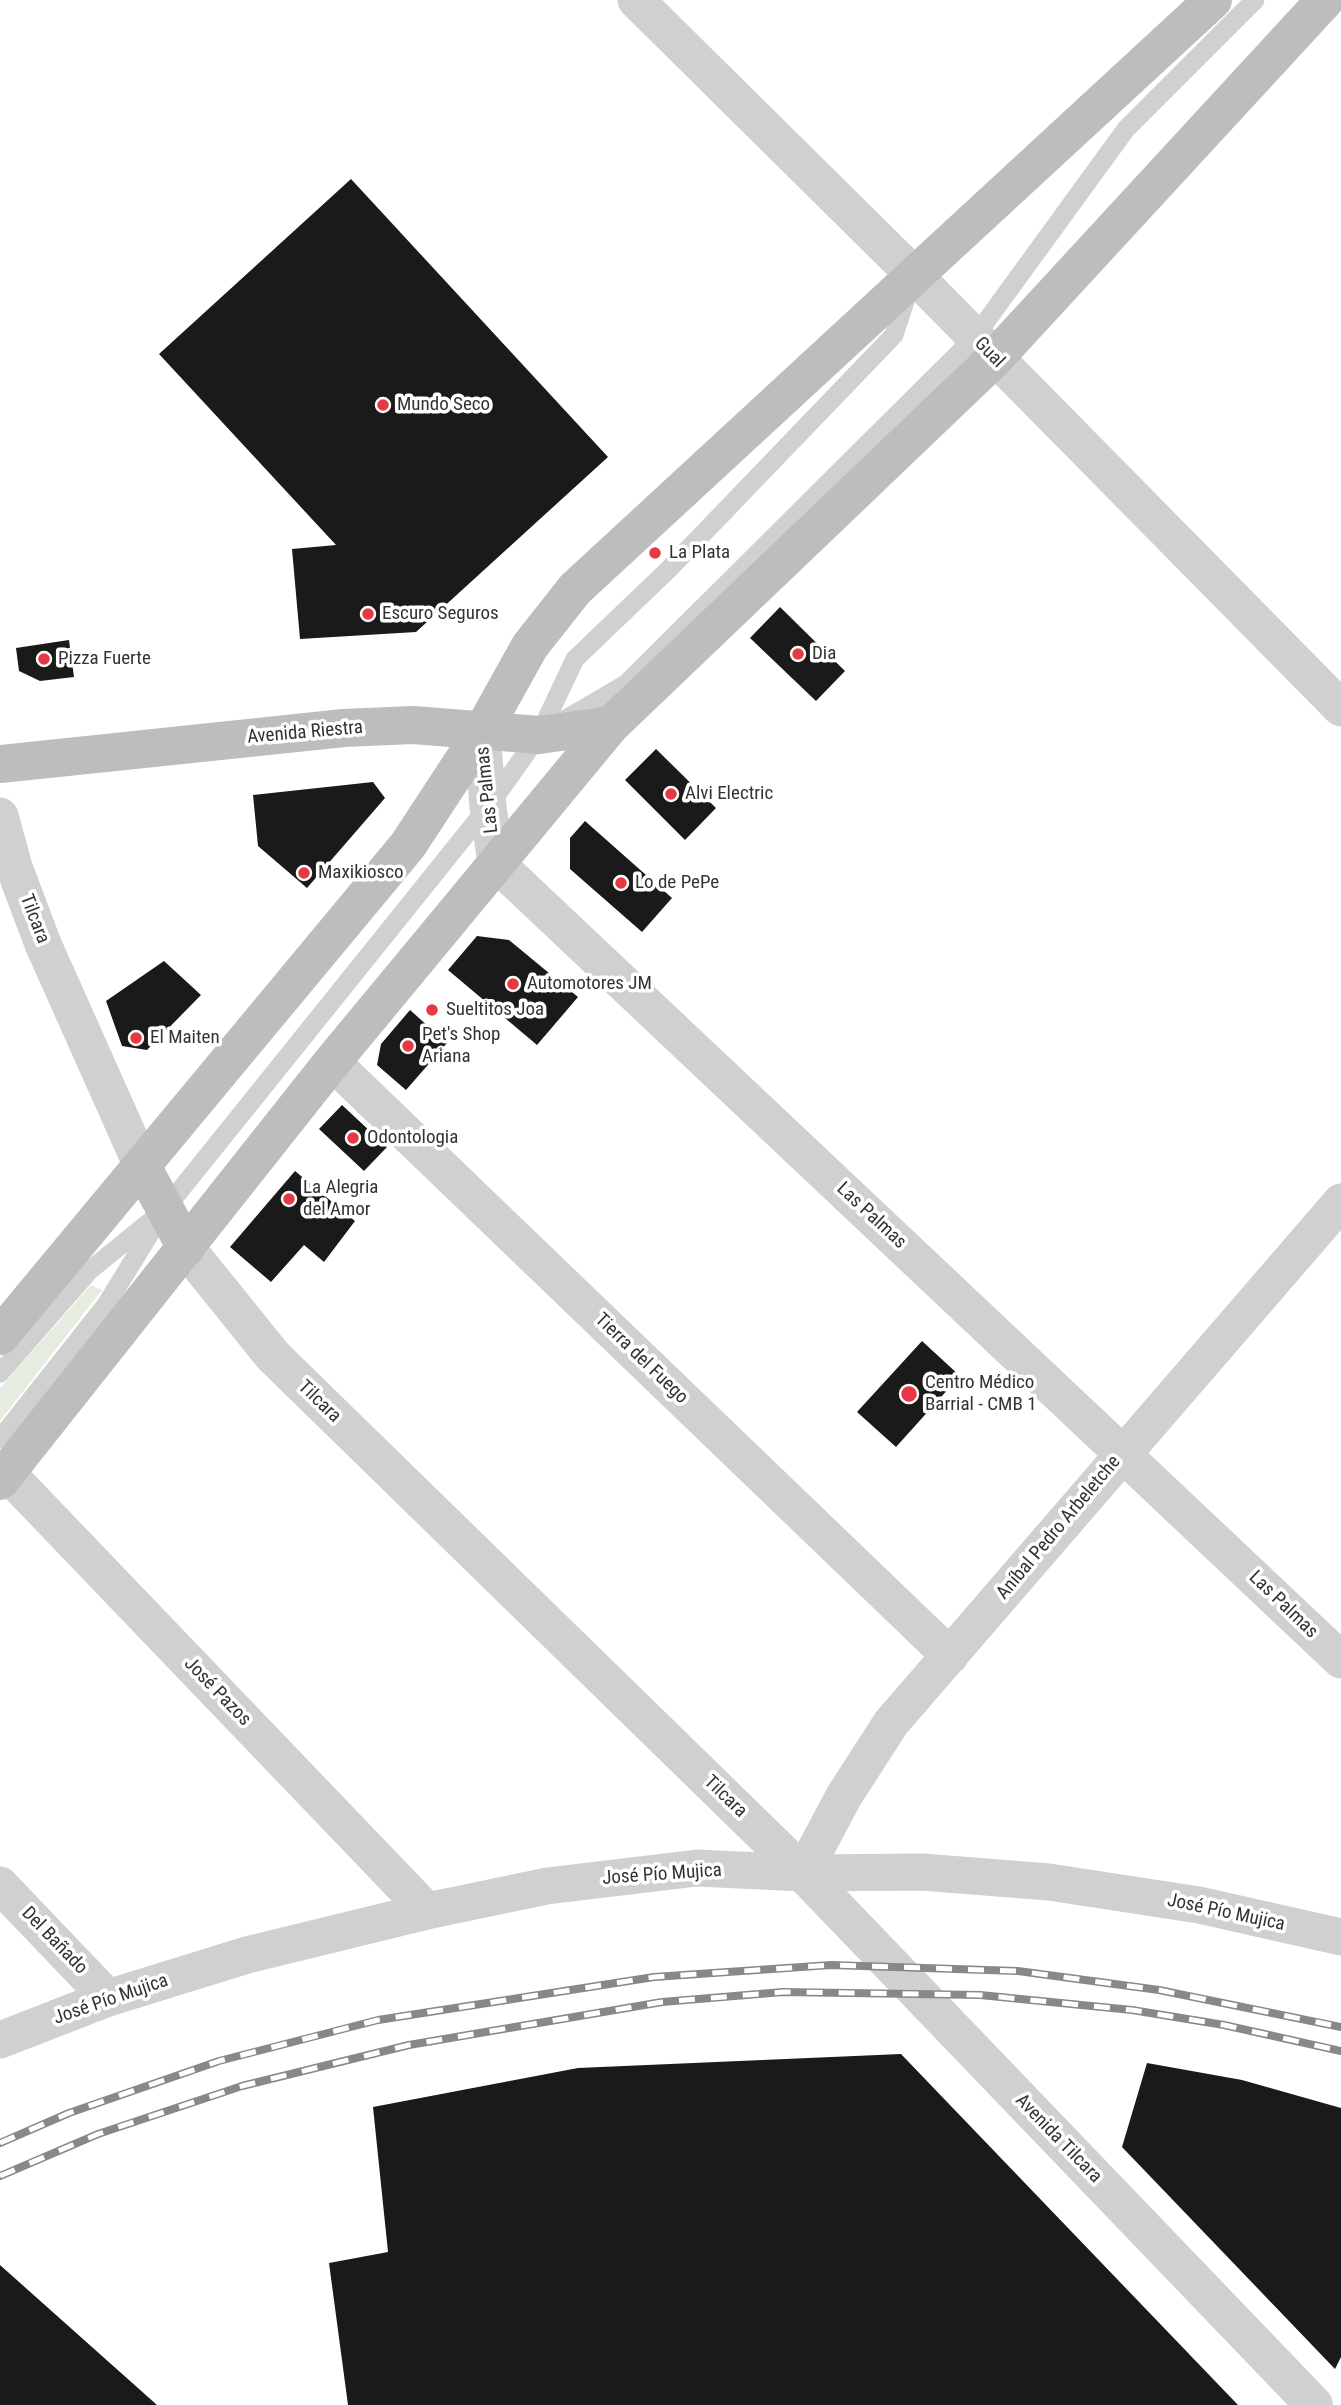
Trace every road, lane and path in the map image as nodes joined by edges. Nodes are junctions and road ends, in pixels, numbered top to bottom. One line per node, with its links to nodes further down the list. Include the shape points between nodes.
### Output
1 (636, 0): 5 (street, Gual)
2 (1213, 0): 5 (main road)
3 (1255, 0): 6 (lane, via 1126,129)
4 (1325, 0): 6 (main road)
5 (914, 275): 6 (street, Gual); 9 (main road, via 575,589 530,646); 10 (lane, via 894,335 669,569 575,659)
6 (984, 348): 7 (street, Gual); 8 (main road); 10 (lane, via 626,684)
7 (1341, 708)
8 (611, 725): 10 (main road, Avenida Riestra); 14 (main road)
9 (482, 732): 10 (main road, Avenida Riestra); 11 (main road, Avenida Riestra, via 413,725 344,728); 12 (street, Las Palmas); 16 (main road, via 408,845)
10 (539, 735): 12 (lane)
11 (0, 764)
12 (488, 807): 14 (street, Las Palmas); 18 (lane)
13 (0, 816): 16 (street, Tilcara, via 43,944)
14 (496, 863): 15 (main road); 22 (street, Las Palmas)
15 (332, 1062): 19 (main road); 24 (street, Tierra del Fuego)
16 (142, 1166): 18 (main road, Tilcara); 20 (main road)
17 (1341, 1202): 22 (street, Aníbal Pedro Arbeletche)
18 (165, 1209): 19 (main road, Tilcara); 21 (lane, via 89,1271); 23 (lane)
19 (186, 1248): 23 (main road); 26 (street, Tilcara, via 273,1356)
20 (0, 1336)
21 (0, 1373)
22 (1123, 1452): 24 (street, Aníbal Pedro Arbeletche); 25 (street, Las Palmas)
23 (2, 1465): 28 (street, José Pazos)
24 (950, 1656): 26 (street, Aníbal Pedro Arbeletche, via 876,1745)
25 (1341, 1660)
26 (803, 1872): 28 (street, José Pío Mujica, via 697,1868 547,1886); 29 (street, José Pío Mujica, via 922,1872 1049,1882 1199,1905); 32 (street, Avenida Tilcara)
27 (0, 1885): 30 (street, Del Bañado)
28 (427, 1910): 30 (street, José Pío Mujica, via 247,1955)
29 (1341, 1937)
30 (108, 1998): 31 (street, José Pío Mujica)
31 (0, 2040)
32 (1314, 2405)

